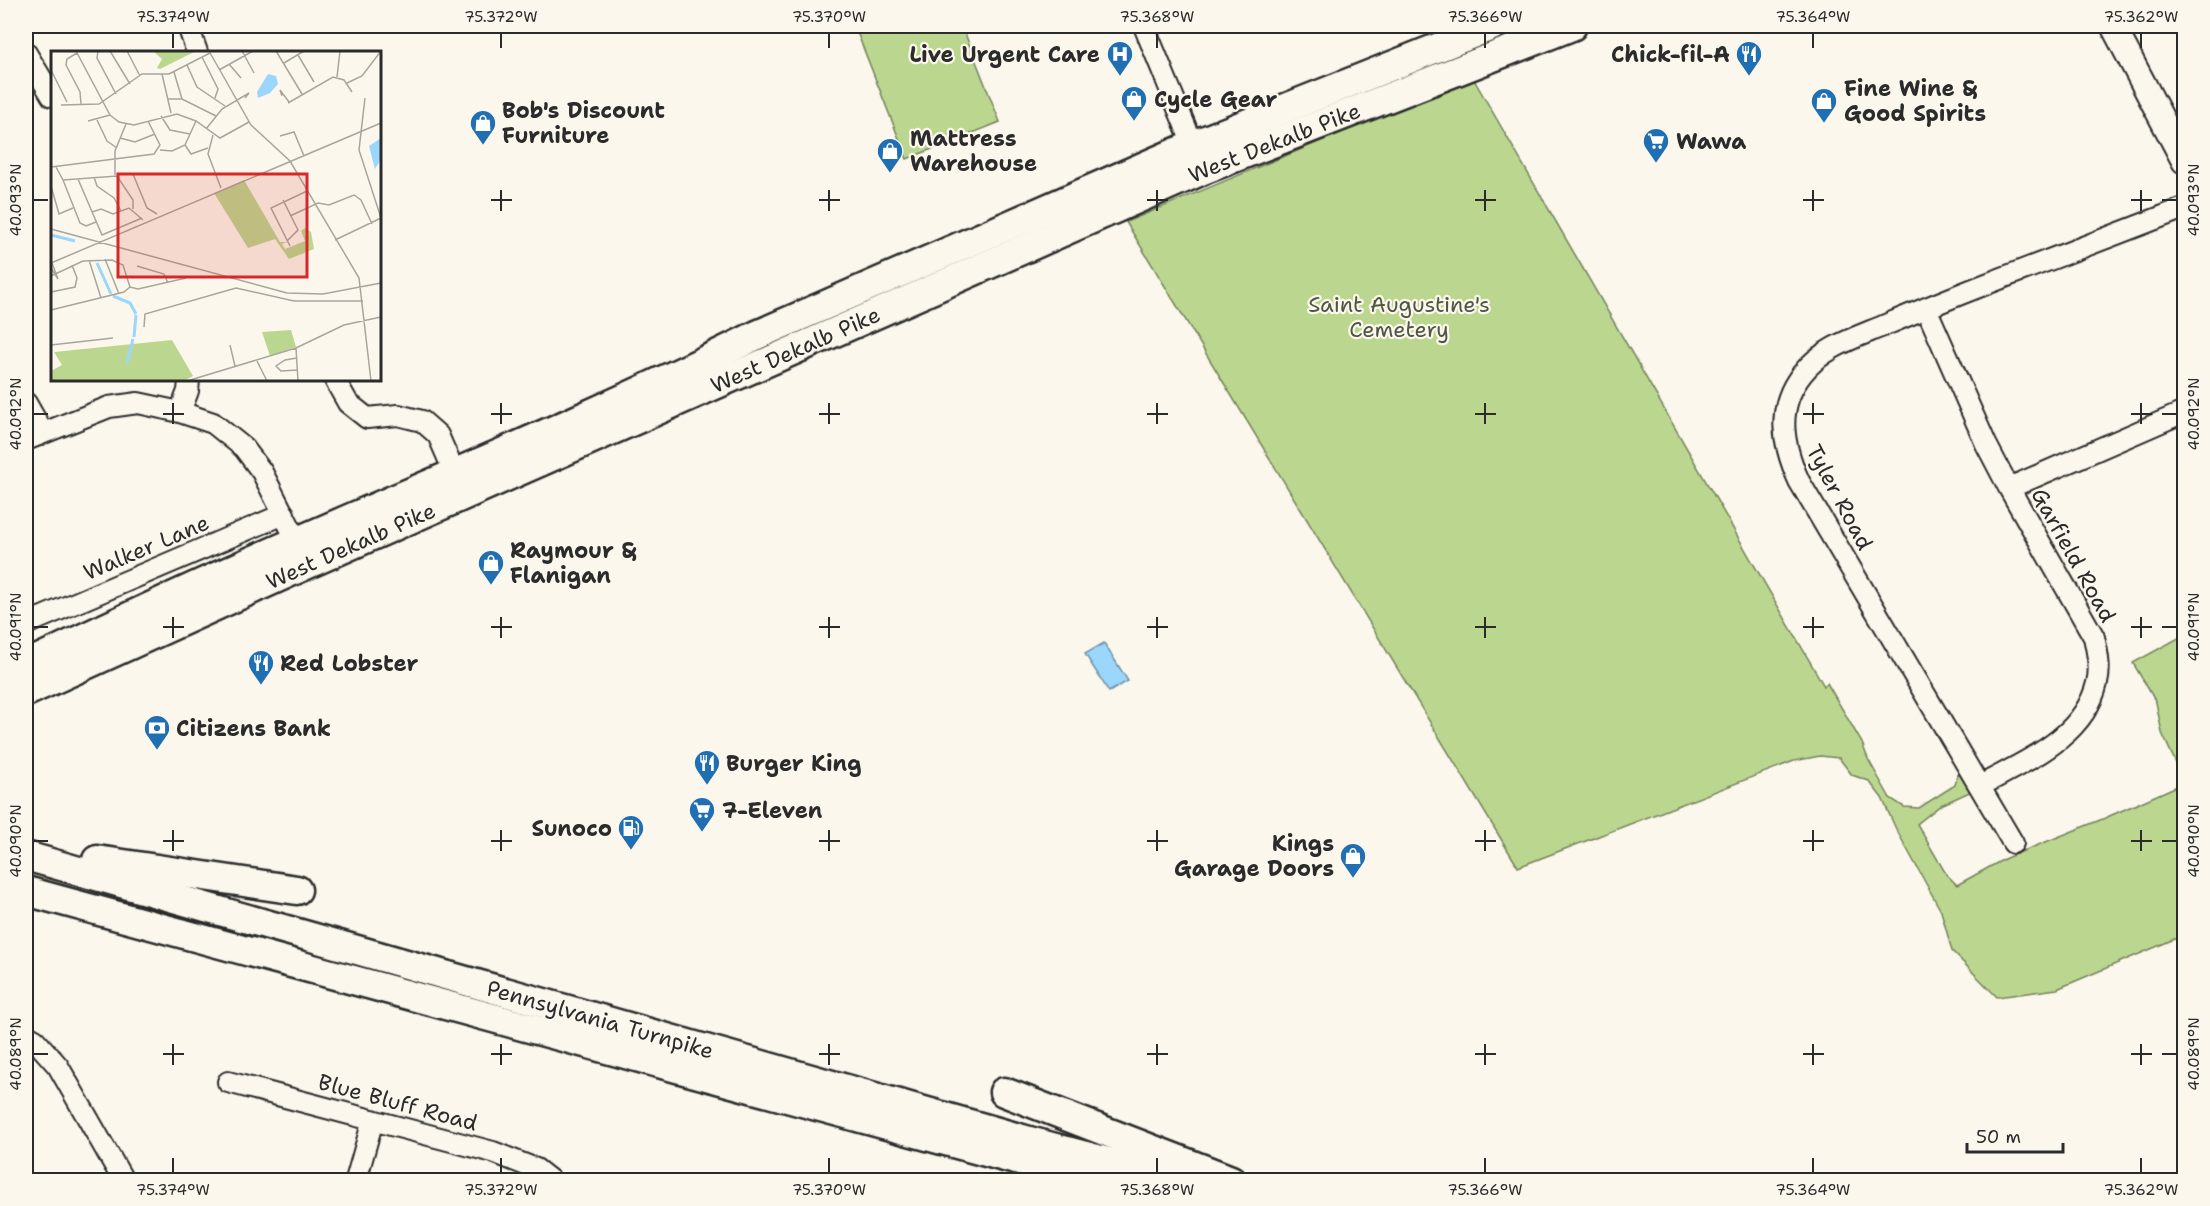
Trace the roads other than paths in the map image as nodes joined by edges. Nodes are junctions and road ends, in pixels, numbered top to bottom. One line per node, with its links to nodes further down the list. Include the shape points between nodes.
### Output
1 (188, 26): 7 (street)
2 (1144, 26): 11 (street)
3 (1492, 26): 11 (highway, West Dekalb Pike)
4 (1532, 26): 8 (highway)
5 (2114, 26): 12 (main road)
6 (1567, 27): 8 (highway, West Dekalb Pike)
7 (197, 51)
8 (1502, 52): 11 (highway, West Dekalb Pike)
9 (26, 53): 10 (street)
10 (51, 94)
11 (1198, 158): 21 (highway, West Dekalb Pike, via 757,335); 24 (highway, West Dekalb Pike)
12 (2184, 161)
13 (2184, 208): 14 (street, Tyler Road)
14 (1926, 308): 22 (street, Garfield Road); 28 (street, Tyler Road, via 1833,348 1817,359 1801,374 1790,396 1784,417 1784,440 1799,481)
15 (189, 381): 18 (street)
16 (336, 381): 21 (street, via 348,404 367,417 398,415 422,420 438,435)
17 (26, 403): 20 (street)
18 (180, 412): 20 (street, via 138,403 109,407); 23 (street, via 213,423 244,448)
19 (2184, 412): 22 (street)
20 (34, 436)
21 (455, 474): 24 (highway, West Dekalb Pike)
22 (2009, 488): 28 (street, Garfield Road, via 2094,637 2098,681 2080,720 2063,737)
23 (284, 514): 24 (street); 25 (street, Walker Lane)
24 (302, 553): 26 (highway, West Dekalb Pike); 27 (highway, West Dekalb Pike)
25 (26, 624)
26 (26, 665)
27 (26, 692)
28 (1980, 786): 29 (street, Tyler Road)
29 (2013, 843)
30 (26, 847): 32 (highway)
31 (26, 856): 42 (highway, Pennsylvania Turnpike)
32 (297, 890)
33 (26, 891): 41 (highway, Pennsylvania Turnpike)
34 (26, 1035): 38 (street, via 58,1066)
35 (228, 1082): 37 (street, Blue Bluff Road)
36 (1004, 1092): 43 (highway)
37 (373, 1120): 39 (street); 40 (street, Blue Bluff Road, via 516,1159)
38 (123, 1180)
39 (356, 1180)
40 (550, 1180)
41 (1089, 1180)
42 (1176, 1180)
43 (1230, 1180)

